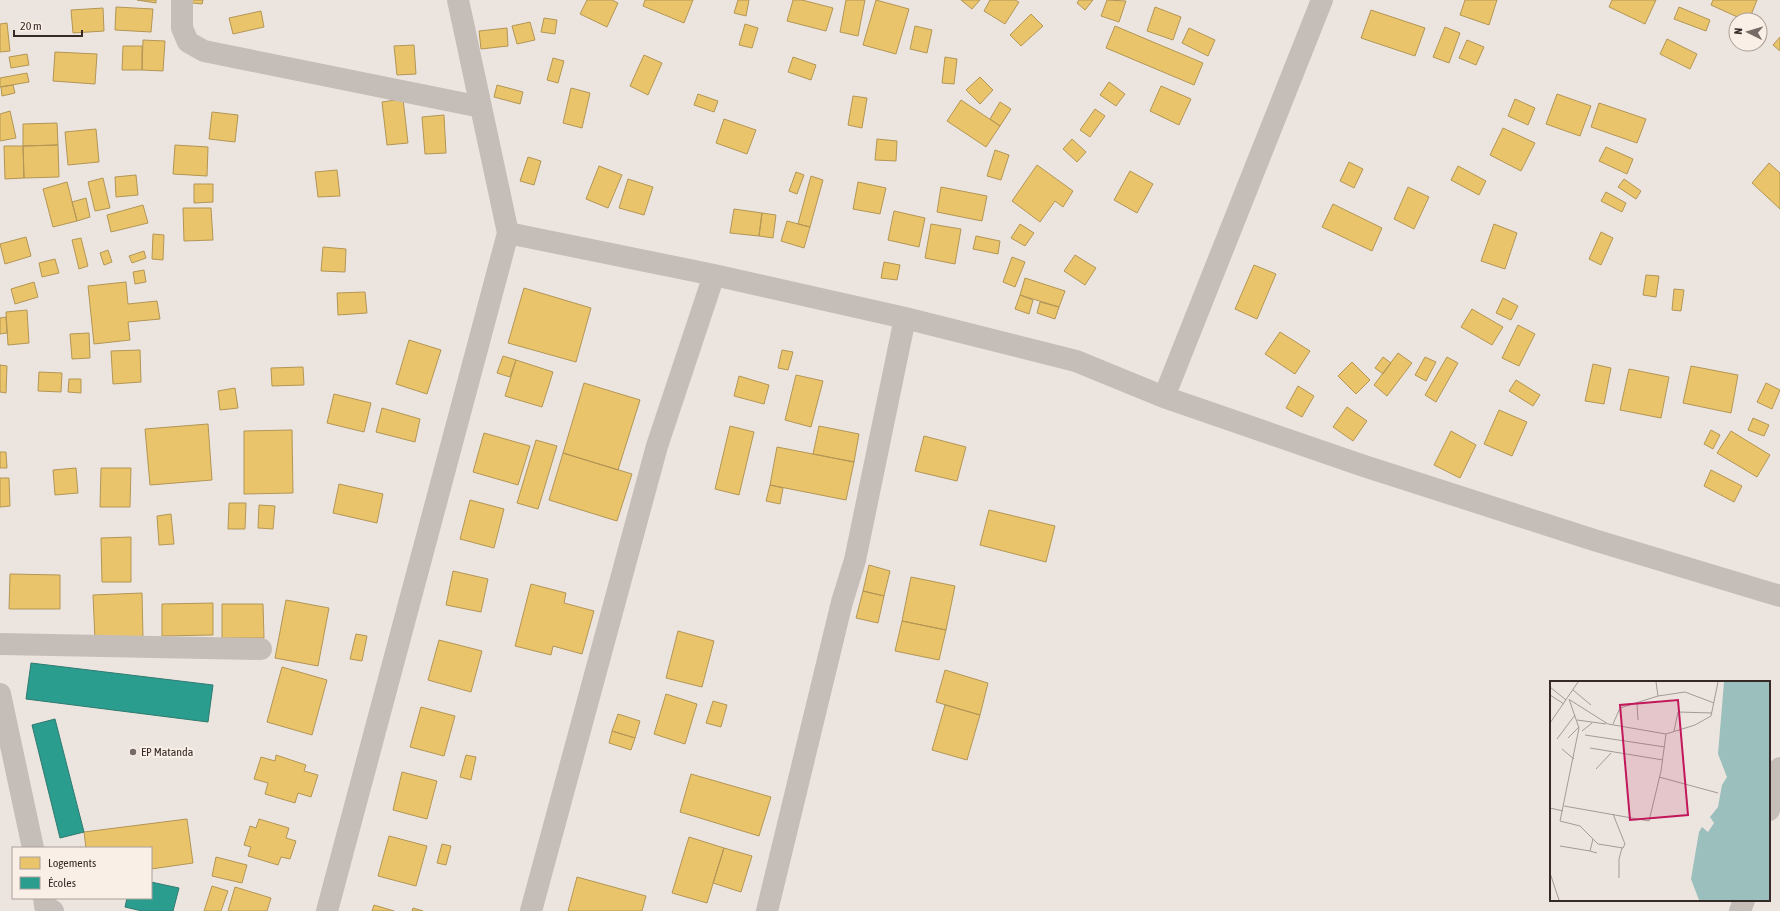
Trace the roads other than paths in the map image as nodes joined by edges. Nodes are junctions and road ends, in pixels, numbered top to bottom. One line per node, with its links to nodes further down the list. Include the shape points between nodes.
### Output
1 (182, 0): 4 (street, via 182,28 188,42 204,50)
2 (458, 0): 4 (street)
3 (1322, 0): 8 (street)
4 (481, 107): 5 (street)
5 (508, 233): 6 (street); 19 (street)
6 (714, 275): 7 (street); 20 (street, via 657,446)
7 (905, 318): 8 (street, via 1076,361); 21 (street, via 855,560 842,602)
8 (1164, 398): 9 (street, via 1594,540)
9 (1780, 596)
10 (0, 644): 11 (street)
11 (261, 649)
12 (0, 694): 15 (street)
13 (1780, 768): 14 (street)
14 (1770, 806)
15 (33, 847)
16 (44, 899): 18 (street, via 45,906)
17 (1744, 901): 22 (street)
18 (53, 911)
19 (327, 911)
20 (531, 911)
21 (767, 911)
22 (1740, 911)

